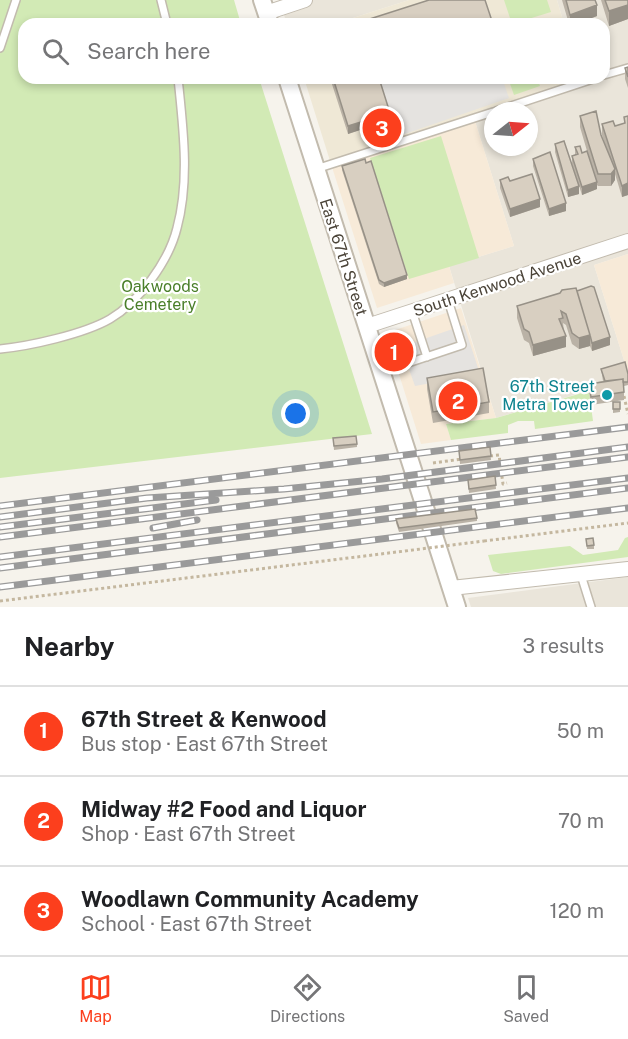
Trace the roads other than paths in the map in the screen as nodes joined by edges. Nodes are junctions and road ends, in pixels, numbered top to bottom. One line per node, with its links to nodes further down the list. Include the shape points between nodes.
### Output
1 (16, 0): 6 (lane)
2 (162, 0): 5 (lane)
3 (305, 0): 4 (street)
4 (266, 12)
5 (166, 18)
6 (0, 48)
7 (628, 68): 8 (lane)
8 (610, 73)
9 (179, 84): 19 (lane, via 184,170 177,230 167,253 141,291 110,319 40,342)
10 (289, 84): 14 (street, East 67th Street)
11 (578, 84): 12 (lane)
12 (525, 102)
13 (484, 116): 14 (lane)
14 (316, 169): 18 (street, East 67th Street)
15 (628, 241): 16 (street, South Kenwood Avenue)
16 (448, 300): 17 (street, South Kenwood Avenue); 20 (lane, via 462,345)
17 (412, 311): 18 (street, South Kenwood Avenue); 20 (lane)
18 (367, 326): 21 (street, East 67th Street)
19 (0, 350)
20 (426, 357): 21 (lane)
21 (381, 372): 24 (street, East 67th Street)
22 (628, 569): 23 (street)
23 (581, 575): 24 (street); 26 (lane)
24 (451, 588): 25 (street, East 67th Street)
25 (457, 607)
26 (591, 607)

